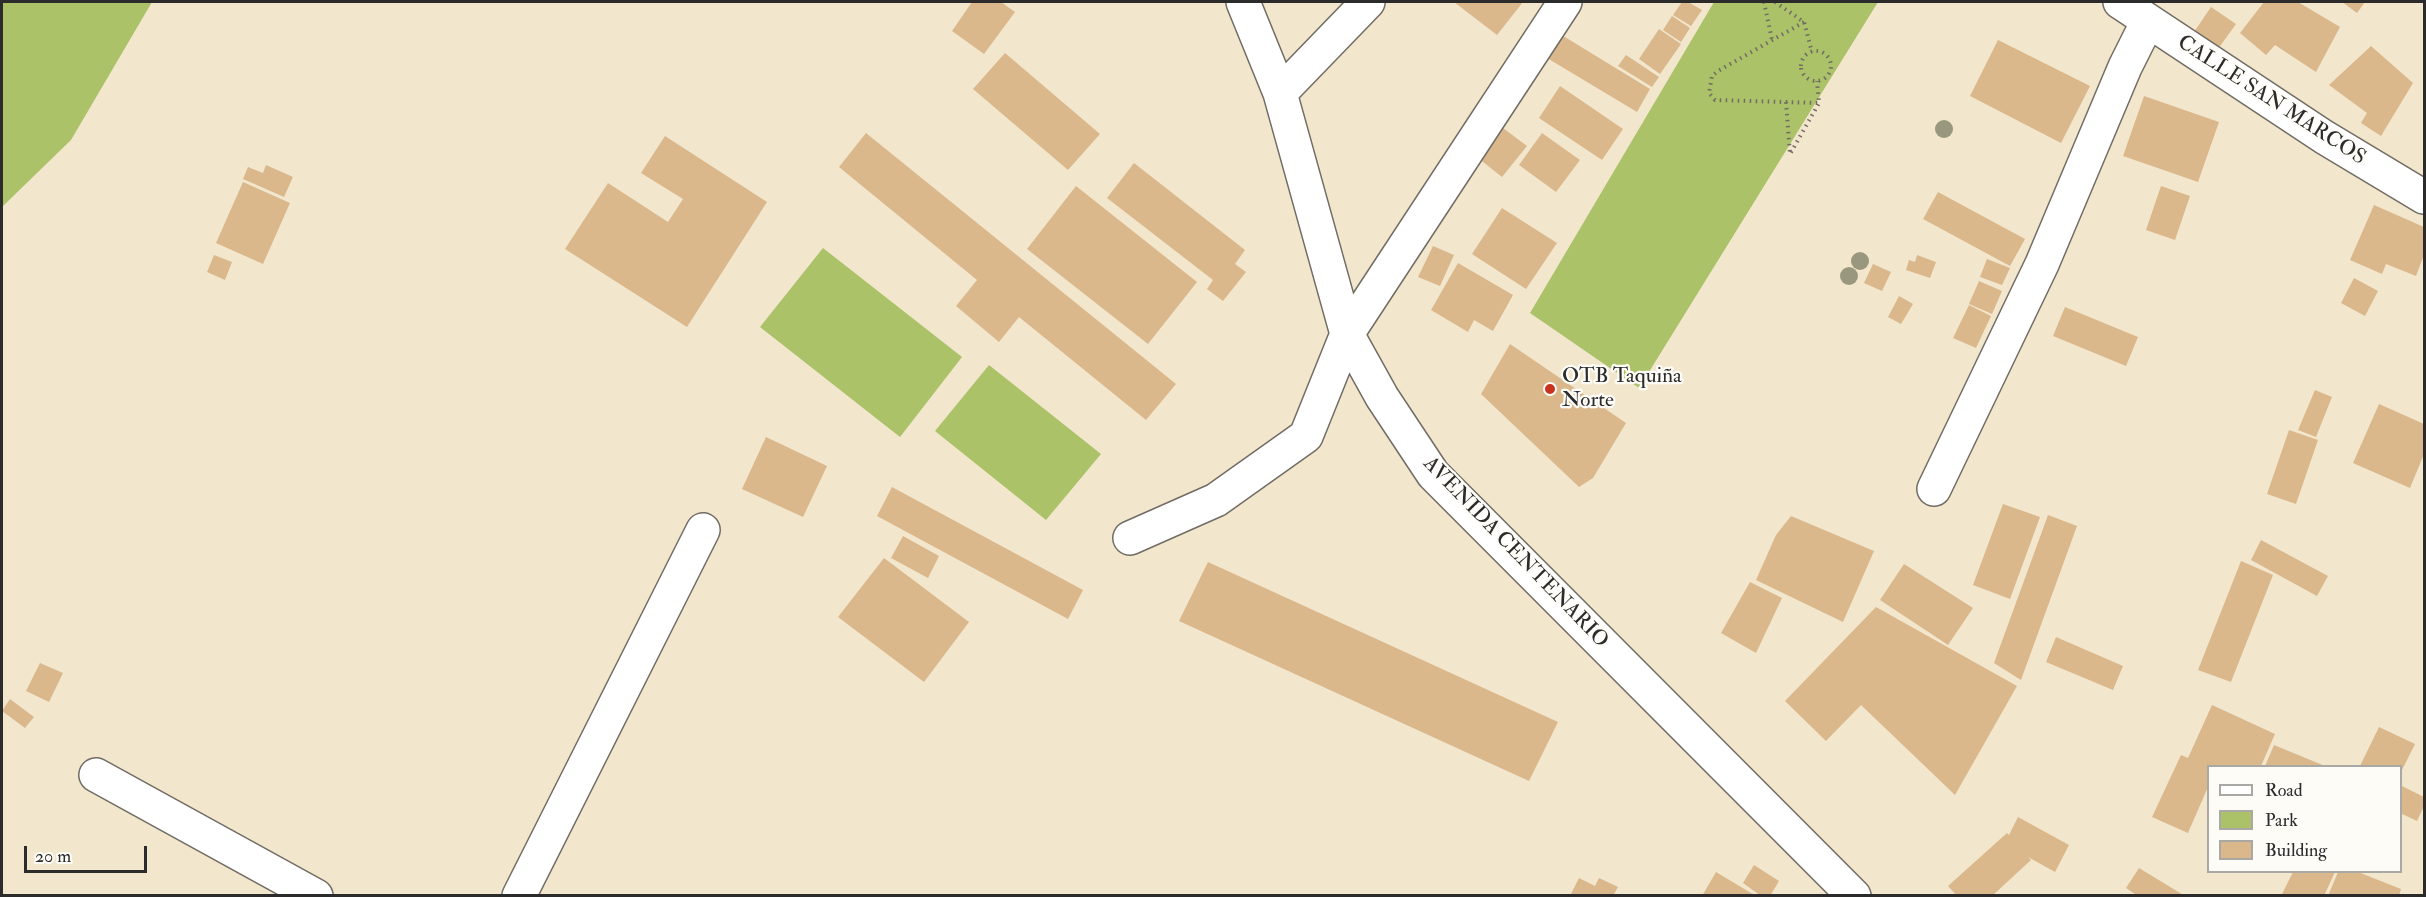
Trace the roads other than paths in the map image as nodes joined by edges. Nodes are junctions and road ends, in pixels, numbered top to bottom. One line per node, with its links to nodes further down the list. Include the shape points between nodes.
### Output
1 (1244, 2): 6 (street, AVENIDA CENTENARIO)
2 (1368, 2): 6 (street)
3 (1565, 2): 8 (street)
4 (2121, 2): 5 (street, CALLE SAN MARCOS)
5 (2148, 21): 7 (street, CALLE SAN MARCOS, via 2324,137); 9 (street, via 2042,264)
6 (1280, 93): 8 (street, AVENIDA CENTENARIO)
7 (2424, 197)
8 (1347, 334): 11 (street, via 1306,436 1216,500); 15 (street, AVENIDA CENTENARIO, via 1432,474)
9 (1934, 489)
10 (704, 530): 14 (street)
11 (1130, 538)
12 (96, 775): 13 (street)
13 (315, 896)
14 (519, 896)
15 (1854, 896)

